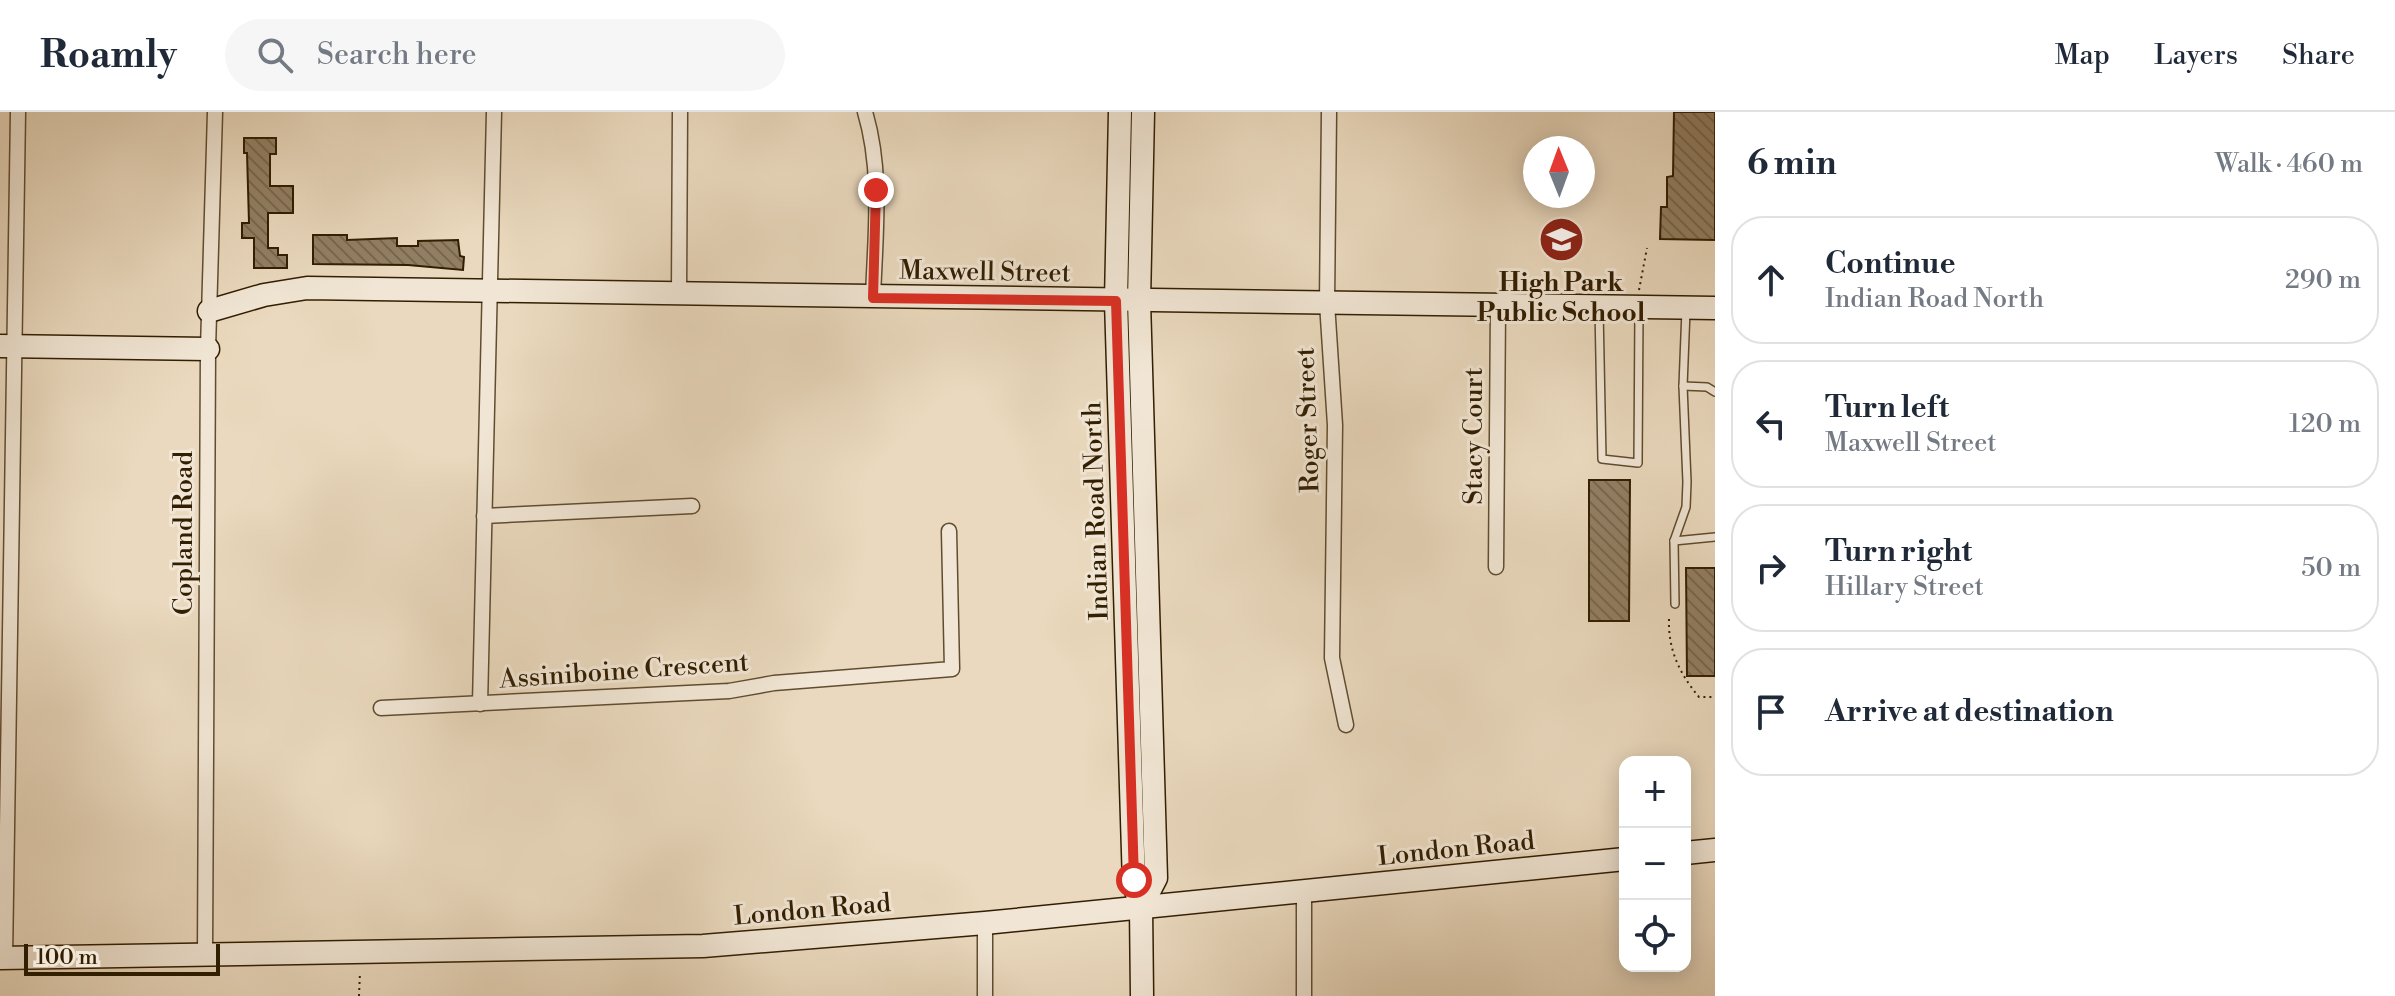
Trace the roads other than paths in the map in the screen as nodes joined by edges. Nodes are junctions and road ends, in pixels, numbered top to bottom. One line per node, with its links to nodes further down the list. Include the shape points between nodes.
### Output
1 (18, 112): 21 (street)
2 (215, 112): 20 (street, Copland Road)
3 (494, 112): 9 (street, Assiniboine Crescent)
4 (680, 112): 10 (street)
5 (865, 112): 11 (street, via 876,178)
6 (1120, 112): 13 (main road, Indian Road North)
7 (1143, 112): 14 (main road, Indian Road North)
8 (1329, 112): 15 (street, Roger Street)
9 (490, 289): 10 (main road, Maxwell Street); 20 (main road, Maxwell Street, via 307,288); 26 (street, Assiniboine Crescent)
10 (679, 293): 11 (main road, Maxwell Street)
11 (873, 298): 13 (main road, Maxwell Street)
12 (1639, 298): 17 (main road, Maxwell Street); 17 (lane, via 1638,463 1602,459); 18 (main road, Maxwell Street)
13 (1116, 301): 14 (main road, Maxwell Street); 40 (main road, Indian Road North, via 1134,880)
14 (1139, 301): 15 (main road, Maxwell Street); 40 (main road, Indian Road North, via 1156,878)
15 (1327, 303): 16 (main road, Maxwell Street); 35 (street, Roger Street, via 1335,425 1332,658)
16 (1498, 306): 17 (main road, Maxwell Street); 30 (street, Stacy Court)
17 (1599, 307)
18 (1686, 308): 19 (main road, Maxwell Street); 23 (lane)
19 (1715, 308)
20 (209, 311): 22 (street, Copland Road)
21 (7, 346): 22 (main road); 32 (street)
22 (208, 349): 42 (street, Copland Road)
23 (1683, 386): 24 (lane); 29 (lane, via 1686,507)
24 (1715, 392)
25 (692, 506): 26 (street)
26 (484, 516): 33 (street, Assiniboine Crescent)
27 (949, 531): 33 (street, Assiniboine Crescent, via 952,669 729,691)
28 (1715, 537): 29 (lane)
29 (1674, 541): 31 (lane)
30 (1496, 567)
31 (1675, 604)
32 (5, 693): 43 (street)
33 (480, 704): 34 (street)
34 (381, 708)
35 (1346, 725)
36 (1715, 850): 37 (main road)
37 (1691, 852)
38 (1619, 860): 39 (main road, London Road)
39 (1304, 891): 40 (main road, London Road); 46 (street)
40 (1141, 907): 41 (main road, London Road); 45 (main road, Indian Road North)
41 (985, 923): 42 (main road, London Road, via 703,946); 44 (street)
42 (205, 955): 43 (main road, London Road)
43 (2, 958)
44 (985, 996)
45 (1142, 996)
46 (1304, 996)

